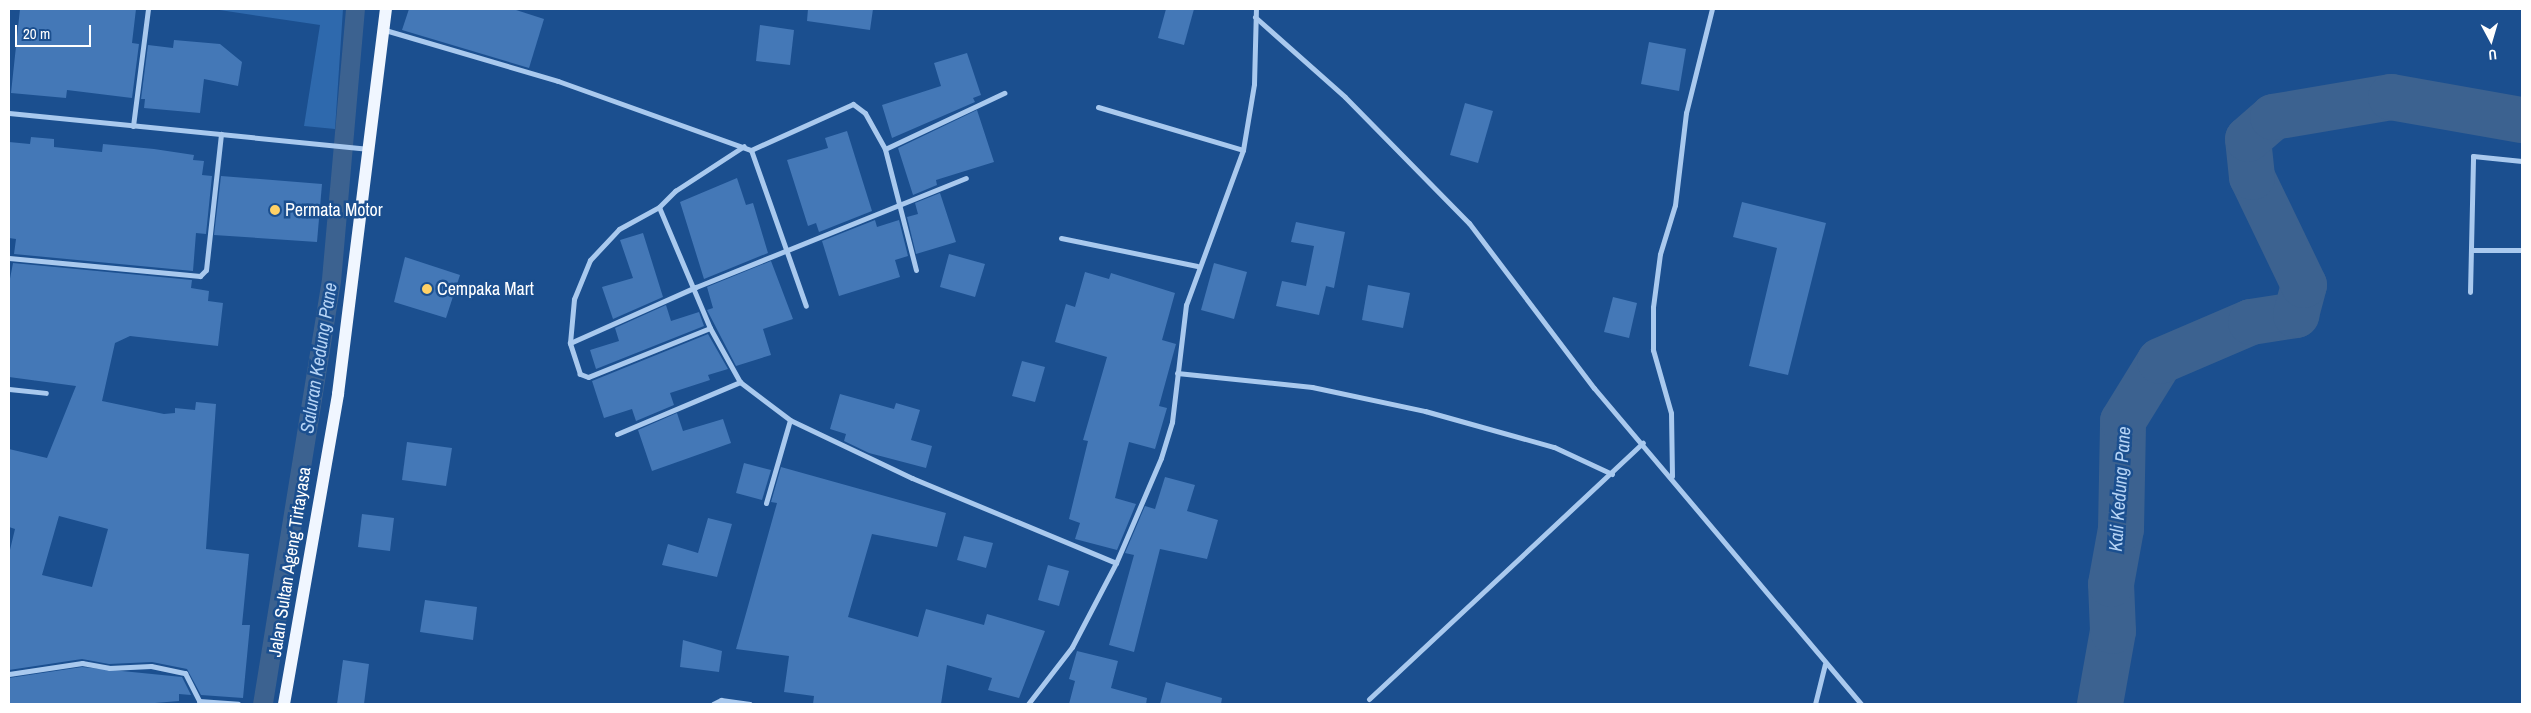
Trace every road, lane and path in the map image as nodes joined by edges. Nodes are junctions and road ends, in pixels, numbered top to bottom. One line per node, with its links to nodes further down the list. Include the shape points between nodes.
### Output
1 (148, 9): 10 (street)
2 (386, 9): 6 (main road, Jalan Sultan Ageng Tirtayasa)
3 (1256, 9): 5 (street)
4 (1712, 9): 41 (street, via 1686,114 1675,205 1660,254 1653,306 1653,350 1671,413)
5 (1255, 17): 16 (street, via 1254,84); 39 (street, via 1345,97 1469,223 1594,388)
6 (384, 30): 12 (street, via 558,81); 13 (main road, Jalan Sultan Ageng Tirtayasa)
7 (1004, 92): 15 (street)
8 (1098, 107): 16 (street)
9 (9, 113): 10 (street)
10 (133, 126): 11 (street)
11 (221, 134): 13 (street); 25 (street, via 206,270 200,276)
12 (744, 146): 14 (street); 20 (street, via 675,191)
13 (372, 150): 48 (main road, Jalan Sultan Ageng Tirtayasa, via 338,394)
14 (751, 150): 15 (street, via 853,104 865,113); 24 (street)
15 (885, 150): 19 (street)
16 (1243, 150): 26 (street)
17 (2522, 161): 22 (street, via 2473,156)
18 (966, 178): 19 (street)
19 (897, 206): 24 (street); 27 (street)
20 (659, 207): 28 (street); 32 (street, via 618,230 590,260 574,299)
21 (1062, 238): 26 (street)
22 (2472, 250): 23 (street); 29 (street)
23 (2522, 250)
24 (787, 252): 28 (street); 30 (street)
25 (9, 258)
26 (1197, 266): 33 (street, via 1186,305)
27 (916, 270)
28 (696, 286): 31 (street); 32 (street)
29 (2470, 292)
30 (806, 306)
31 (710, 328): 32 (street, via 588,377 580,374); 34 (street)
32 (570, 343)
33 (1177, 373): 40 (street, via 1312,387 1425,411 1554,447); 43 (street, via 1172,422 1161,458)
34 (740, 382): 37 (street); 38 (street)
35 (9, 389): 36 (street)
36 (46, 393)
37 (790, 420): 42 (street); 43 (street, via 912,478)
38 (617, 434)
39 (1645, 445): 40 (street); 41 (street)
40 (1612, 474): 46 (street, via 1459,611)
41 (1672, 476): 44 (street)
42 (766, 503)
43 (1116, 563): 51 (street, via 1072,647)
44 (1825, 664): 52 (street); 53 (street)
45 (9, 674): 47 (street, via 82,663 109,668 151,666 185,673 199,701)
46 (1369, 700)
47 (238, 704)
48 (284, 704)
49 (713, 704): 50 (street, via 721,700)
50 (750, 704)
51 (1028, 704)
52 (1815, 704)
53 (1861, 704)

